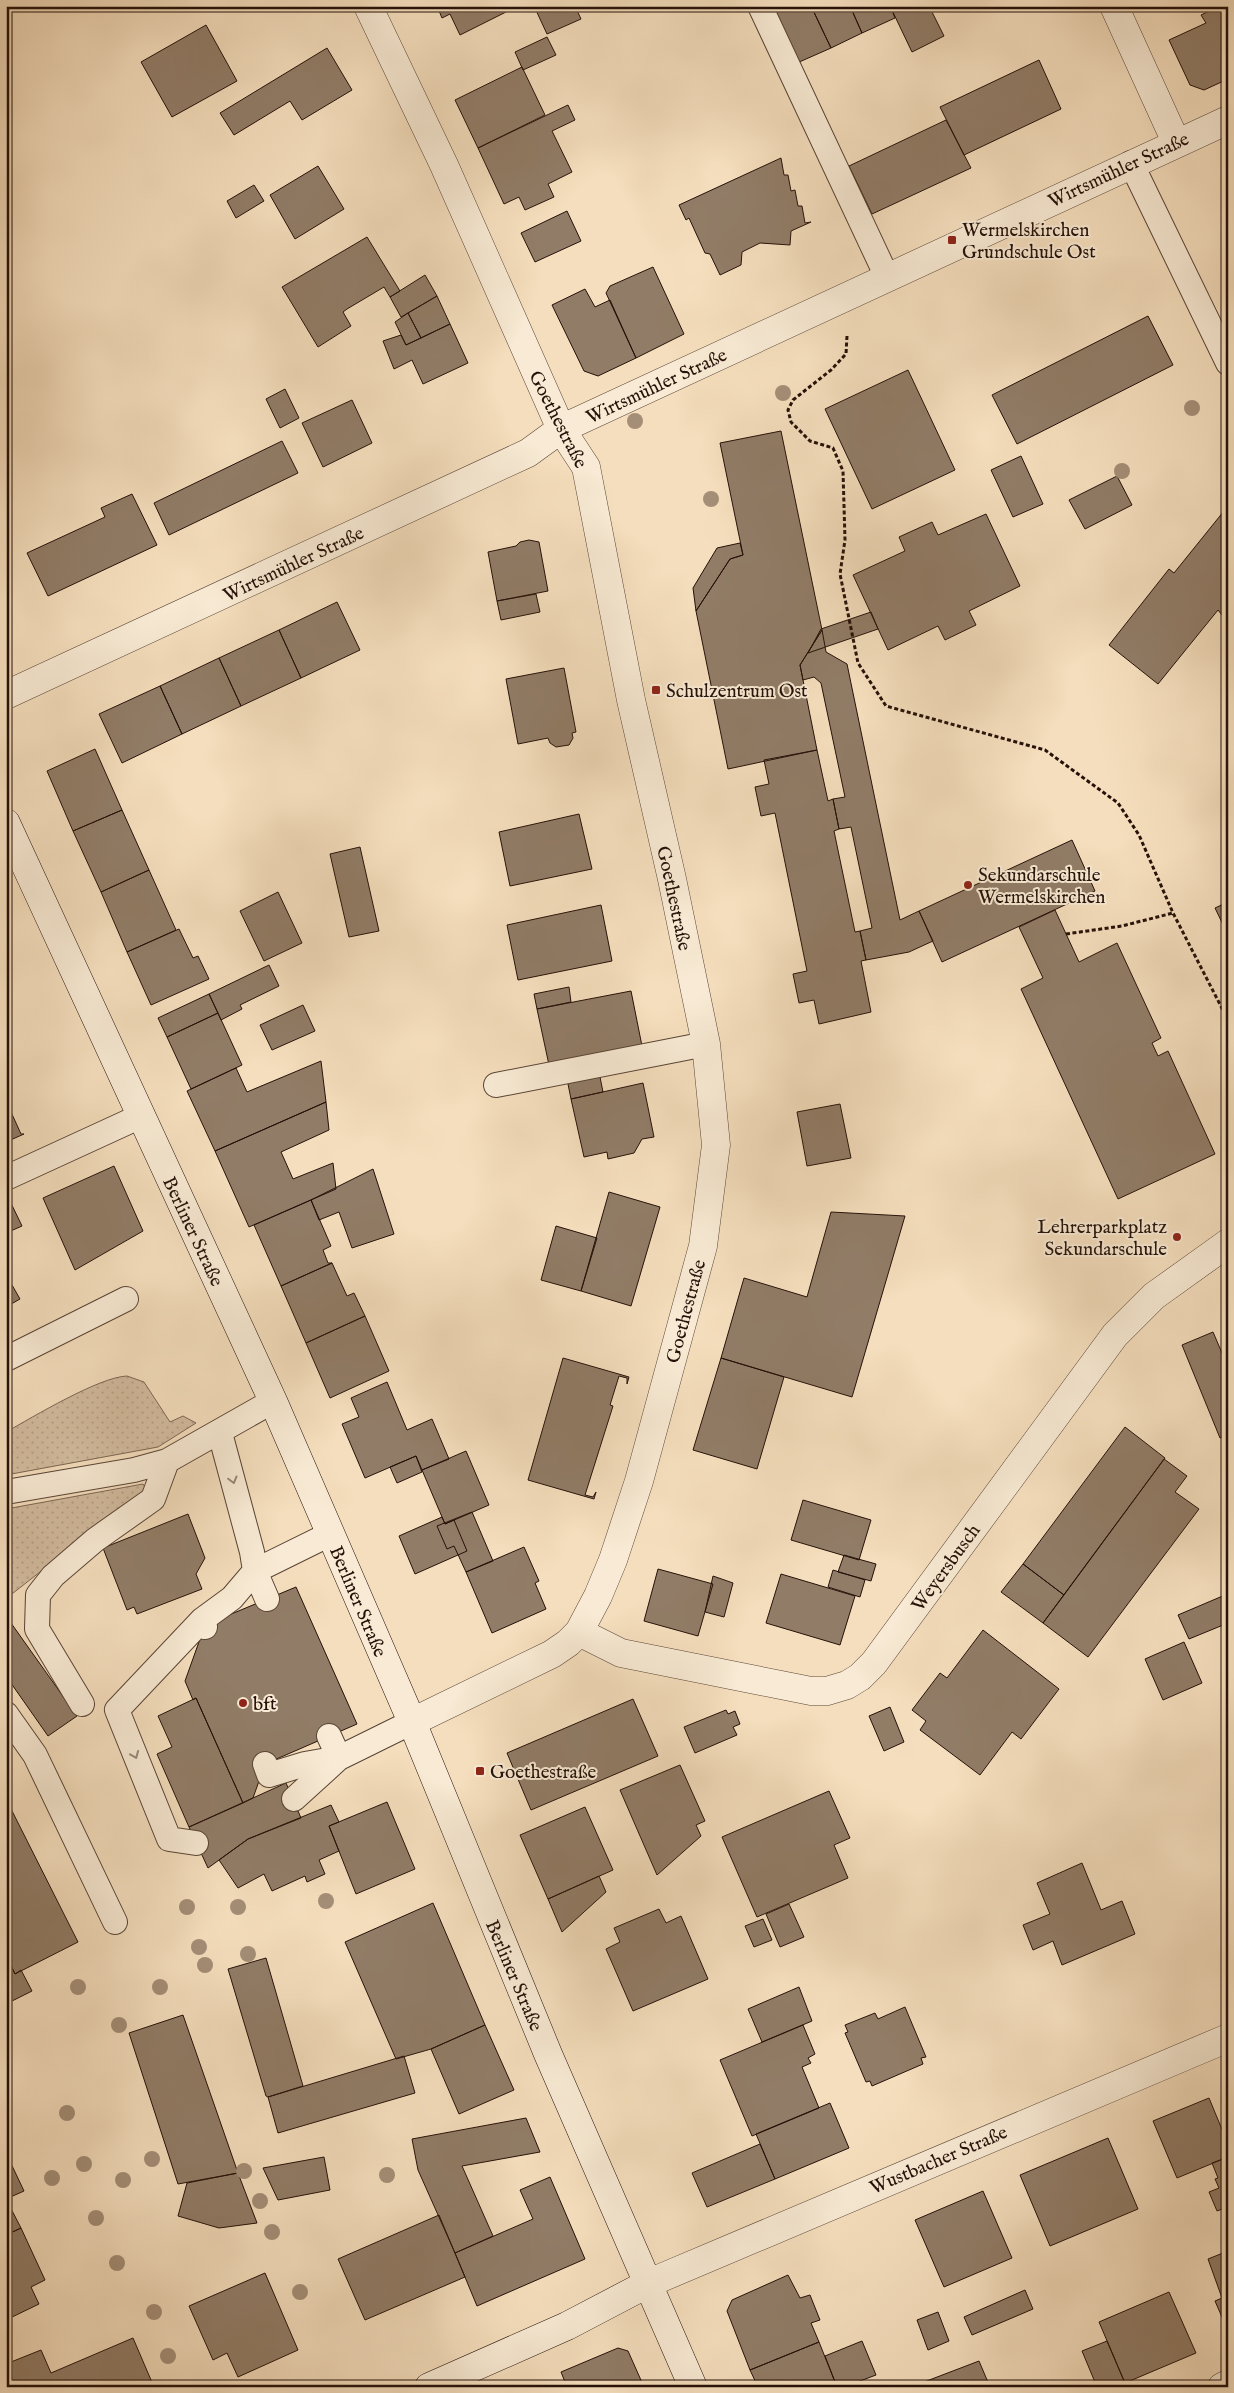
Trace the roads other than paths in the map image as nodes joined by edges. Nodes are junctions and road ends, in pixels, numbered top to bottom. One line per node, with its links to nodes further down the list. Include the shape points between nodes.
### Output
1 (368, 6): 9 (street, Goethestraße, via 444,165)
2 (760, 6): 7 (lane)
3 (1114, 6): 5 (street)
4 (1228, 120): 5 (street, Wirtsmühler Straße)
5 (1176, 142): 6 (street, Wirtsmühler Straße)
6 (1131, 163): 7 (street, Wirtsmühler Straße); 8 (lane)
7 (887, 277): 9 (street, Wirtsmühler Straße)
8 (1228, 363)
9 (560, 429): 10 (street, Wirtsmühler Straße, via 528,453); 12 (street, Goethestraße, via 586,467 631,700)
10 (6, 695)
11 (6, 823): 14 (street, Berliner Straße)
12 (706, 1044): 13 (lane); 26 (street, Goethestraße, via 716,1145 702,1246 639,1481 613,1560)
13 (496, 1086)
14 (141, 1116): 15 (lane); 19 (street, Berliner Straße)
15 (6, 1178)
16 (1228, 1243): 26 (street, Weyersbusch, via 1154,1296 1115,1335 874,1663 847,1685 827,1691 786,1687 620,1653)
17 (126, 1299): 18 (lane)
18 (6, 1359)
19 (273, 1401): 20 (lane); 23 (street, Berliner Straße)
20 (220, 1433): 21 (lane); 24 (lane, one-way to 24)
21 (167, 1461): 22 (lane, via 134,1470); 27 (lane, via 153,1499 95,1540 52,1576 38,1595 37,1629)
22 (6, 1492)
23 (330, 1534): 24 (lane); 29 (street, Berliner Straße)
24 (255, 1571): 25 (lane); 34 (lane, one-way to 34, via 235,1605 203,1623 117,1710 169,1840)
25 (267, 1599)
26 (579, 1632): 29 (street, Goethestraße, via 552,1654)
27 (82, 1704)
28 (6, 1714): 35 (lane, via 35,1755)
29 (412, 1722): 31 (lane); 37 (street, Berliner Straße, via 531,2013)
30 (329, 1736): 31 (lane)
31 (339, 1758): 32 (lane, via 302,1757 269,1775); 33 (lane)
32 (265, 1764)
33 (294, 1799)
34 (196, 1843)
35 (115, 1922)
36 (1228, 2038): 37 (street, Wustbacher Straße)
37 (649, 2283): 39 (street, Wustbacher Straße, via 567,2326); 40 (street, Berliner Straße)
38 (1228, 2384): 41 (street)
39 (429, 2387)
40 (693, 2387)
41 (1222, 2387)

